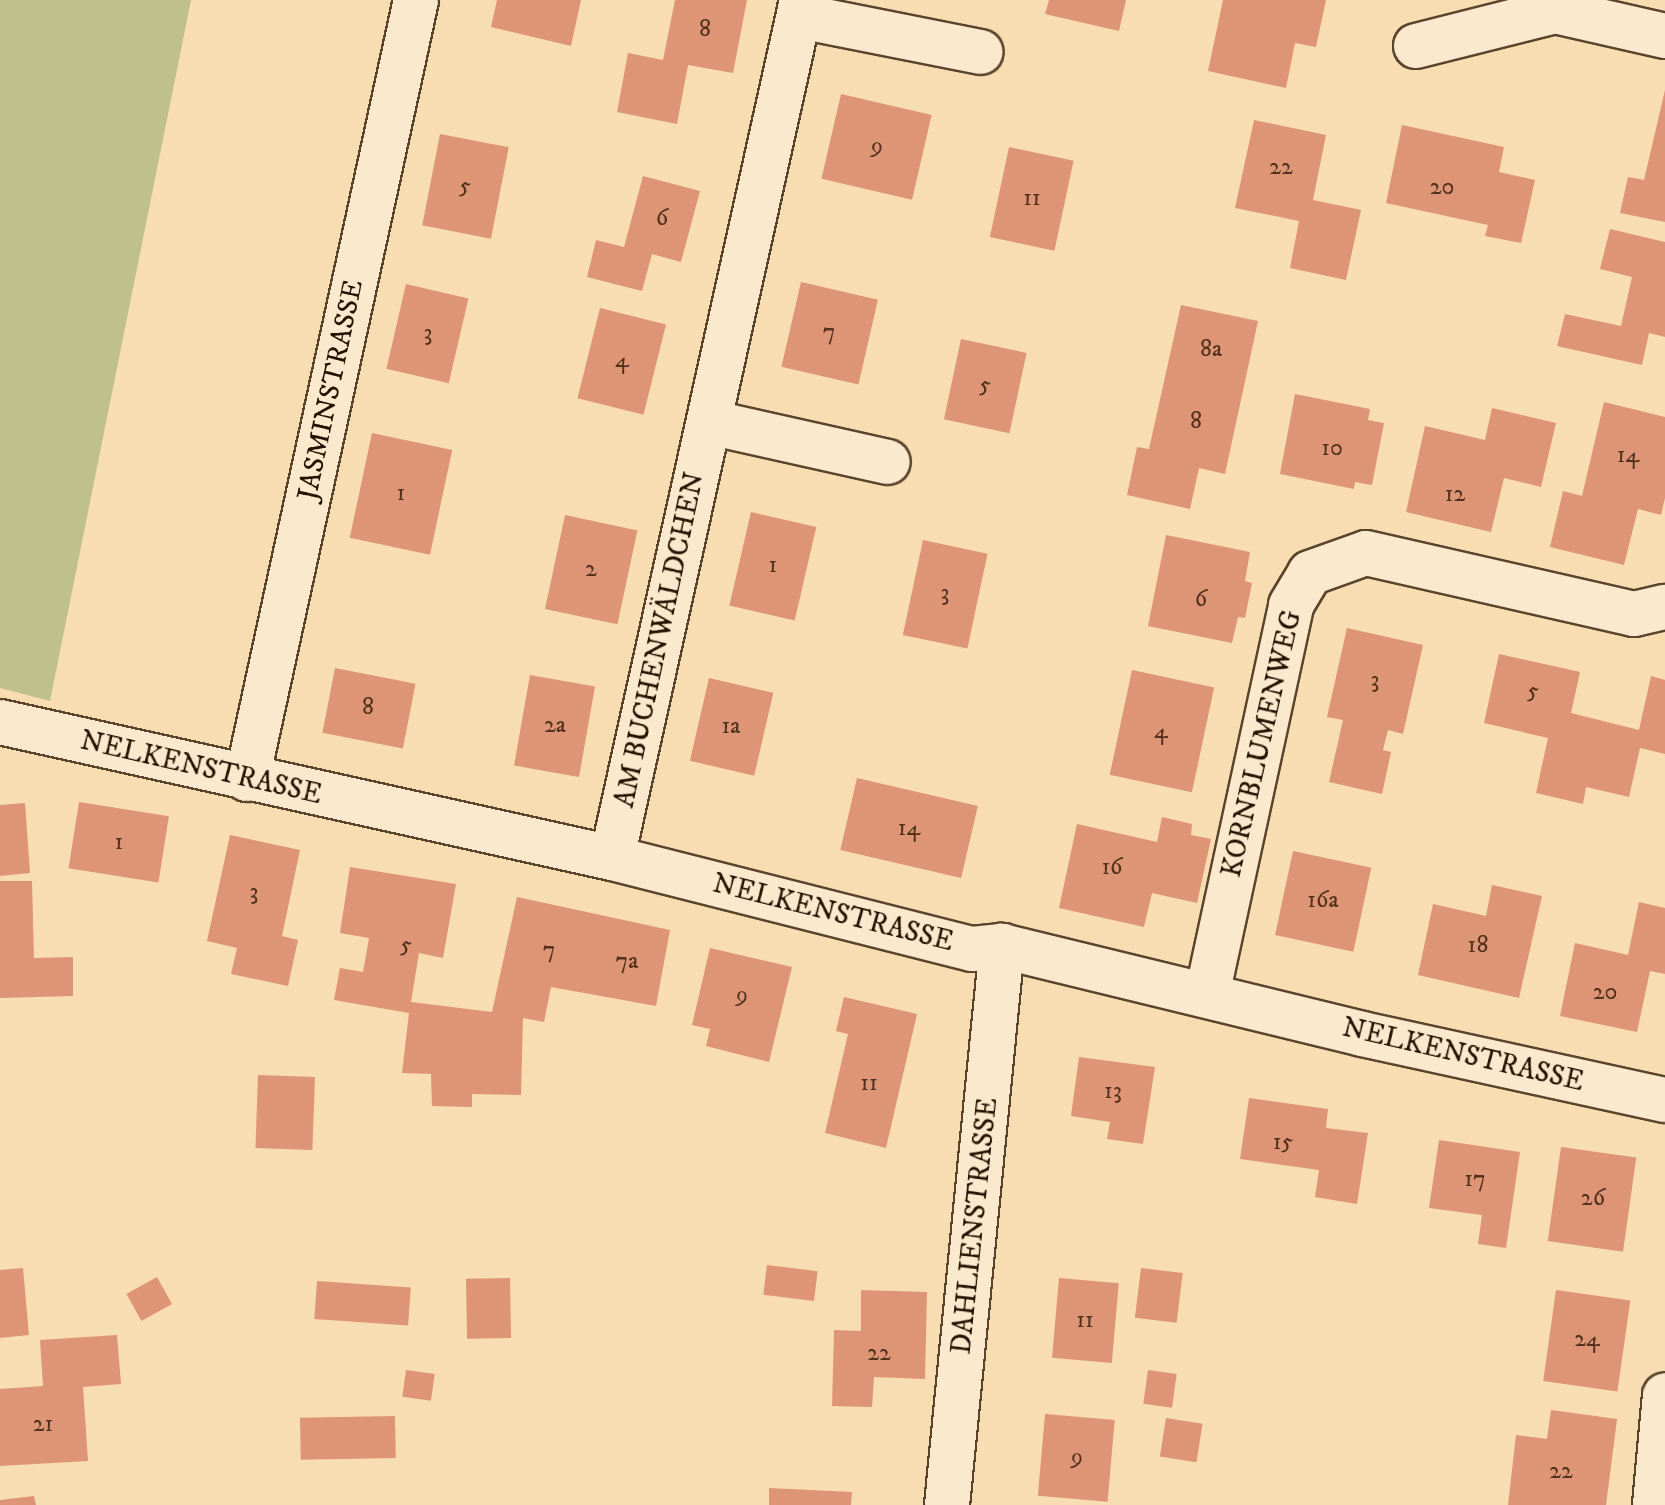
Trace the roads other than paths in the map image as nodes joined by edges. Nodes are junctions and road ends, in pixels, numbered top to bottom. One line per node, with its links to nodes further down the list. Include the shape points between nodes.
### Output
1 (416, 0): 10 (street, JASMINSTRASSE)
2 (800, 8): 5 (street, AM BUCHENWÄLDCHEN); 6 (street, AM BUCHENWÄLDCHEN)
3 (1665, 36): 4 (street, via 1555,11)
4 (1416, 46)
5 (980, 52)
6 (709, 422): 7 (street); 11 (street, AM BUCHENWÄLDCHEN)
7 (888, 462)
8 (1665, 607): 13 (street, KORNBLUMENWEG, via 1634,614 1366,553 1310,573 1291,605)
9 (0, 722): 10 (street, NELKENSTRASSE)
10 (247, 779): 11 (street, NELKENSTRASSE)
11 (612, 858): 12 (street, NELKENSTRASSE, via 972,949)
12 (1002, 946): 13 (street, NELKENSTRASSE); 16 (street, DAHLIENSTRASSE)
13 (1207, 995): 14 (street, NELKENSTRASSE)
14 (1665, 1100)
15 (1665, 1395): 17 (street)
16 (947, 1505)
17 (1655, 1505)

